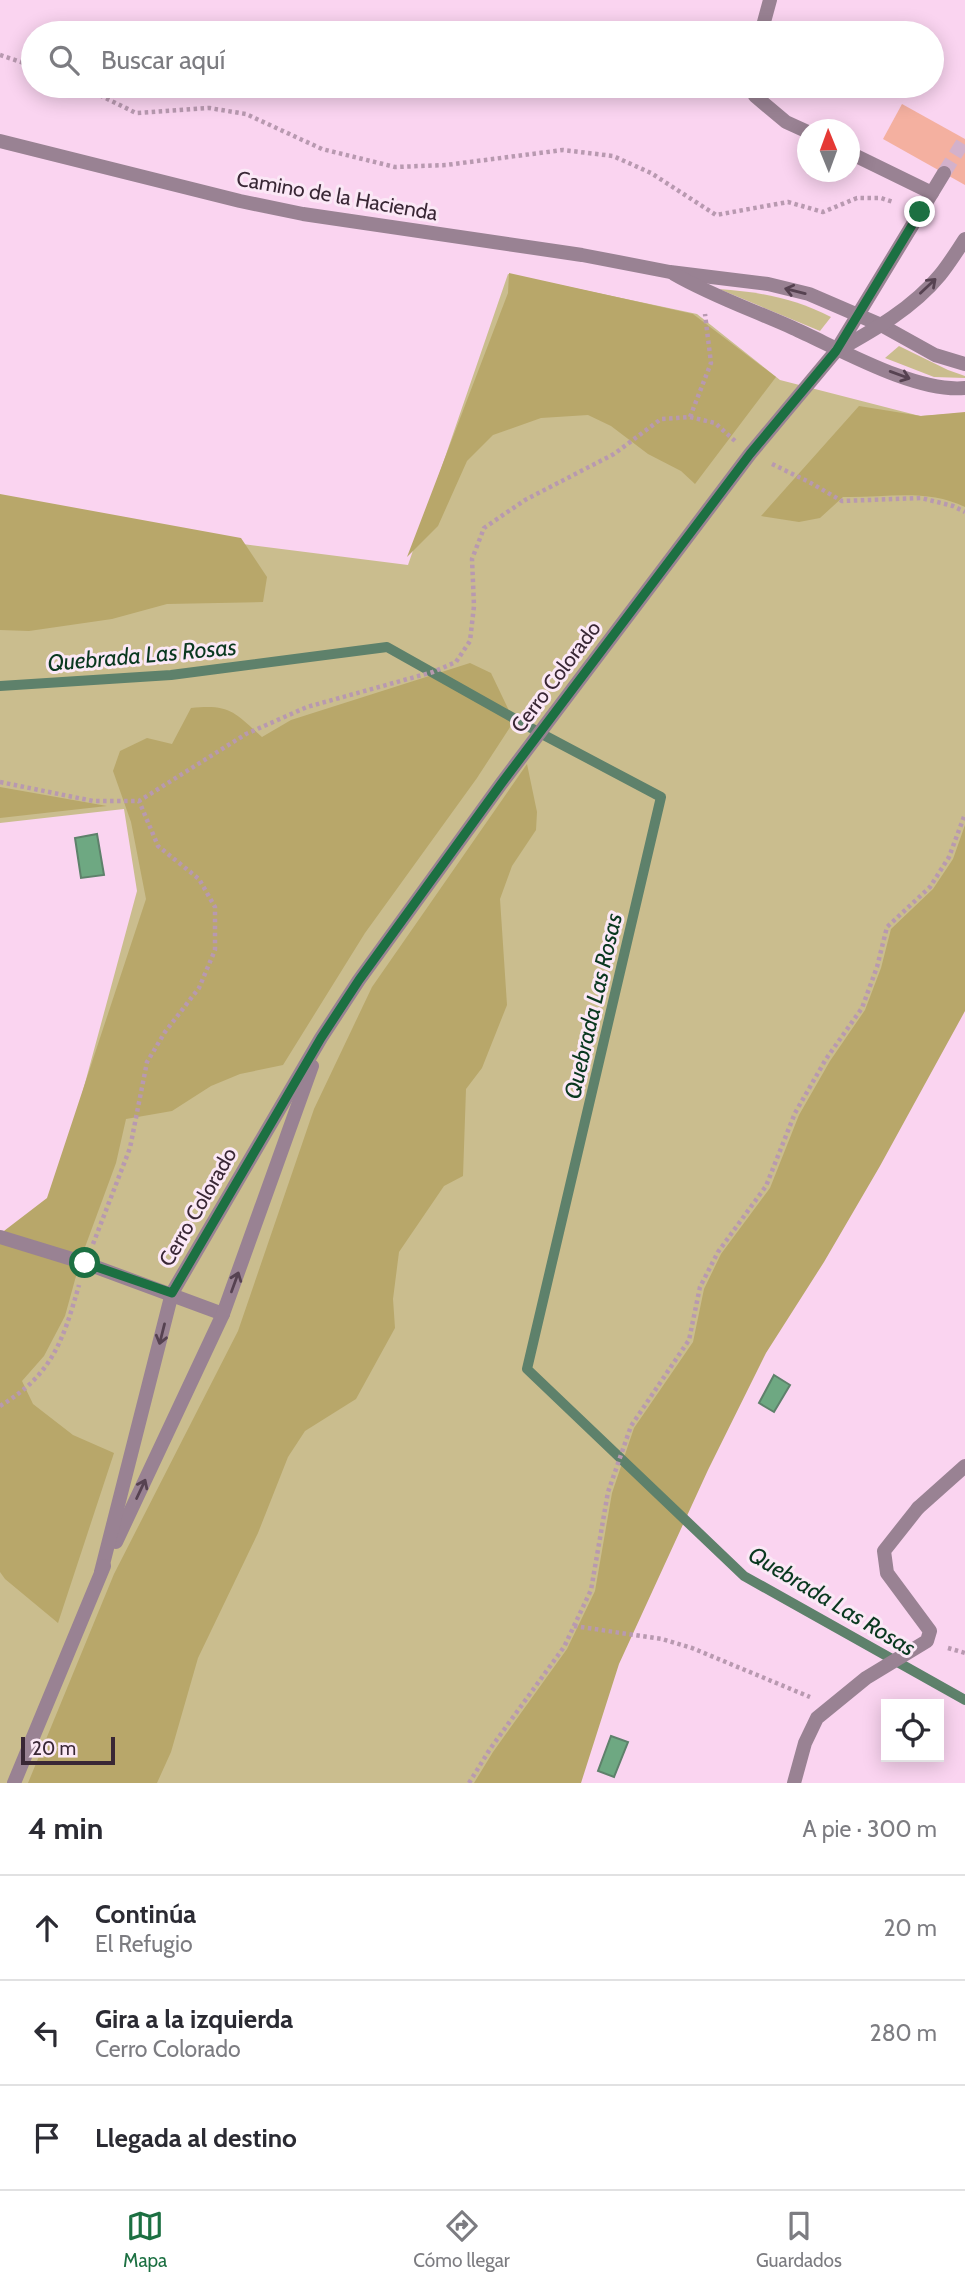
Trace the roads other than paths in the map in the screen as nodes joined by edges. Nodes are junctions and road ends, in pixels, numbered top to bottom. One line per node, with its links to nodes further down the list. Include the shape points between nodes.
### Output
1 (770, 0): 2 (street)
2 (764, 21)
3 (757, 98): 4 (street)
4 (797, 127)
5 (0, 141): 10 (street, Camino de la Hacienda, via 303,214)
6 (860, 158): 8 (street)
7 (944, 173): 8 (street, Cerro Colorado)
8 (932, 193): 11 (street, Cerro Colorado)
9 (965, 239): 12 (street, Cerro Colorado, one-way to 9, via 939,276)
10 (670, 272): 11 (street, Camino de la Hacienda, one-way to 10, via 809,294 768,284); 13 (street, Camino de la Hacienda)
11 (859, 315): 12 (street, Camino de la Hacienda); 13 (street, Cerro Colorado)
12 (881, 325): 13 (street, Cerro Colorado); 14 (street, Camino de la Hacienda, via 922,349)
13 (836, 351): 15 (street, Camino de la Hacienda, one-way to 15, via 942,388); 16 (street, Cerro Colorado, via 750,454 501,784)
14 (965, 365)
15 (965, 388)
16 (321, 1038): 18 (street, Cerro Colorado); 19 (street, Cerro Colorado, one-way to 16)
17 (0, 1237): 18 (street)
18 (172, 1293): 19 (street); 21 (street, Cerro Colorado, one-way to 21)
19 (223, 1314): 21 (street, Cerro Colorado, one-way to 19)
20 (965, 1466): 23 (street, via 918,1508 884,1551 887,1573 930,1631 927,1641 866,1678 817,1718)
21 (101, 1572): 22 (street, Cerro Colorado)
22 (14, 1783)
23 (794, 1783)

